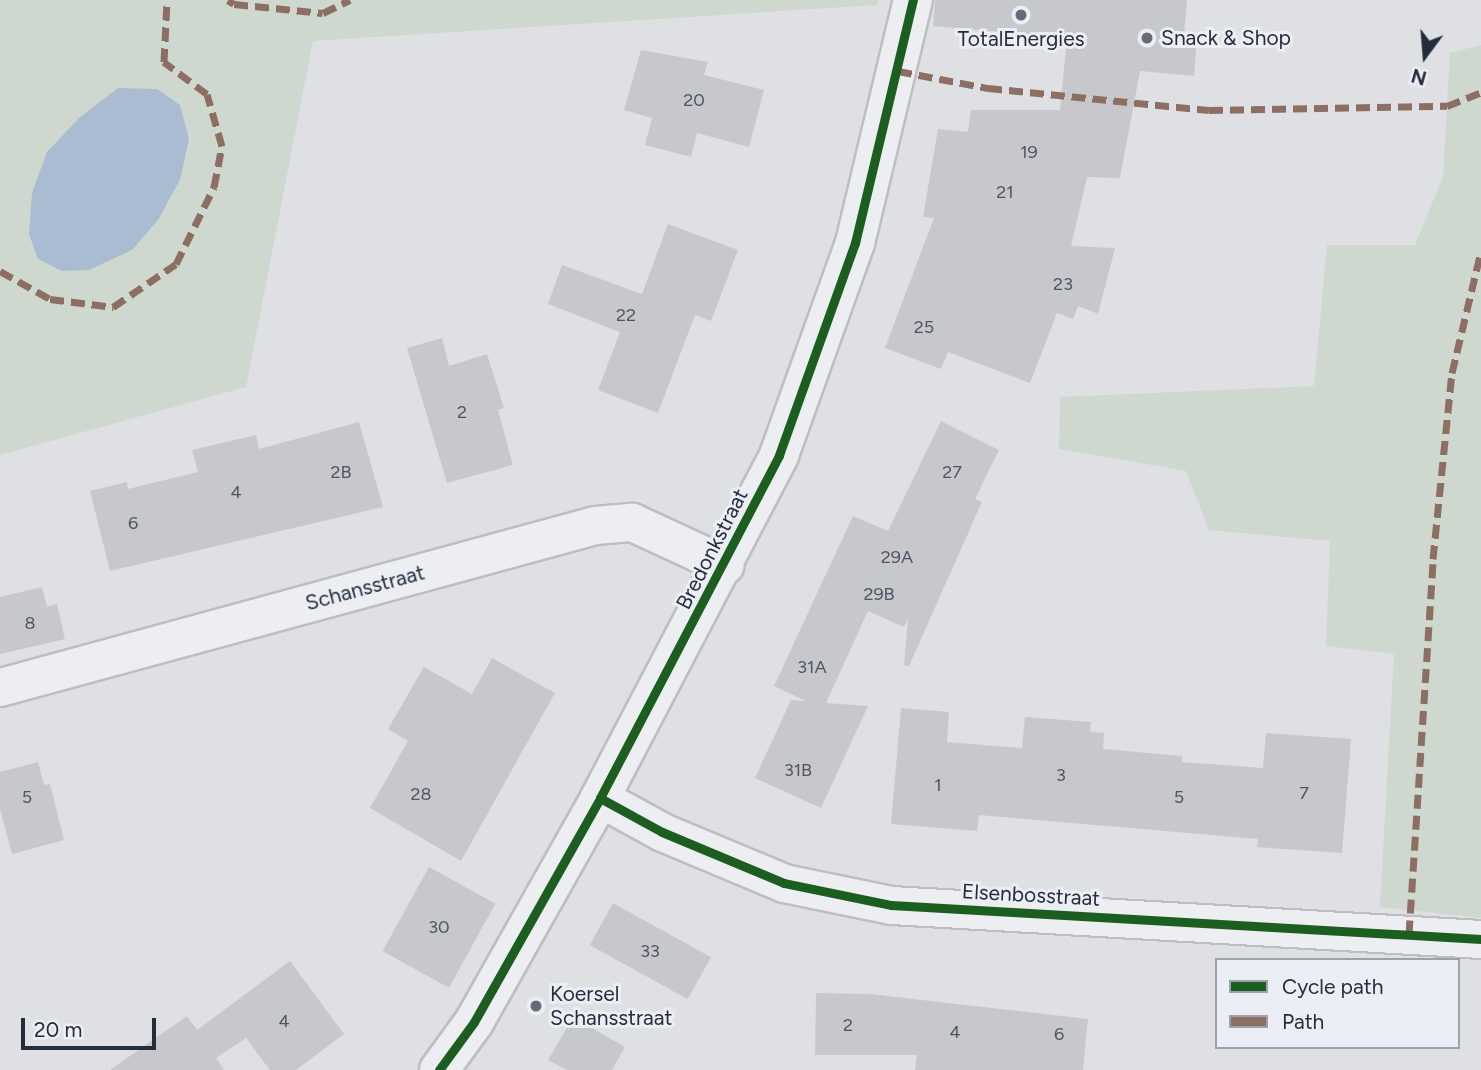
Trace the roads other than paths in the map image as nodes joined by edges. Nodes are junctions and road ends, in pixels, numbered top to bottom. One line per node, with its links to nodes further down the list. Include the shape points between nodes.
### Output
1 (913, 0): 2 (street, Bredonkstraat, via 884,136 844,281 779,455)
2 (725, 565): 3 (street, Schansstraat, via 632,522 595,525); 4 (street, Bredonkstraat)
3 (0, 687)
4 (600, 798): 5 (street, Elsenbosstraat, via 663,832 784,883 891,905); 6 (street, Bredonkstraat)
5 (1481, 939)
6 (474, 1022): 7 (street, Bredonkstraat); 8 (street, Bredonkstraat)
7 (439, 1070)
8 (457, 1070)

